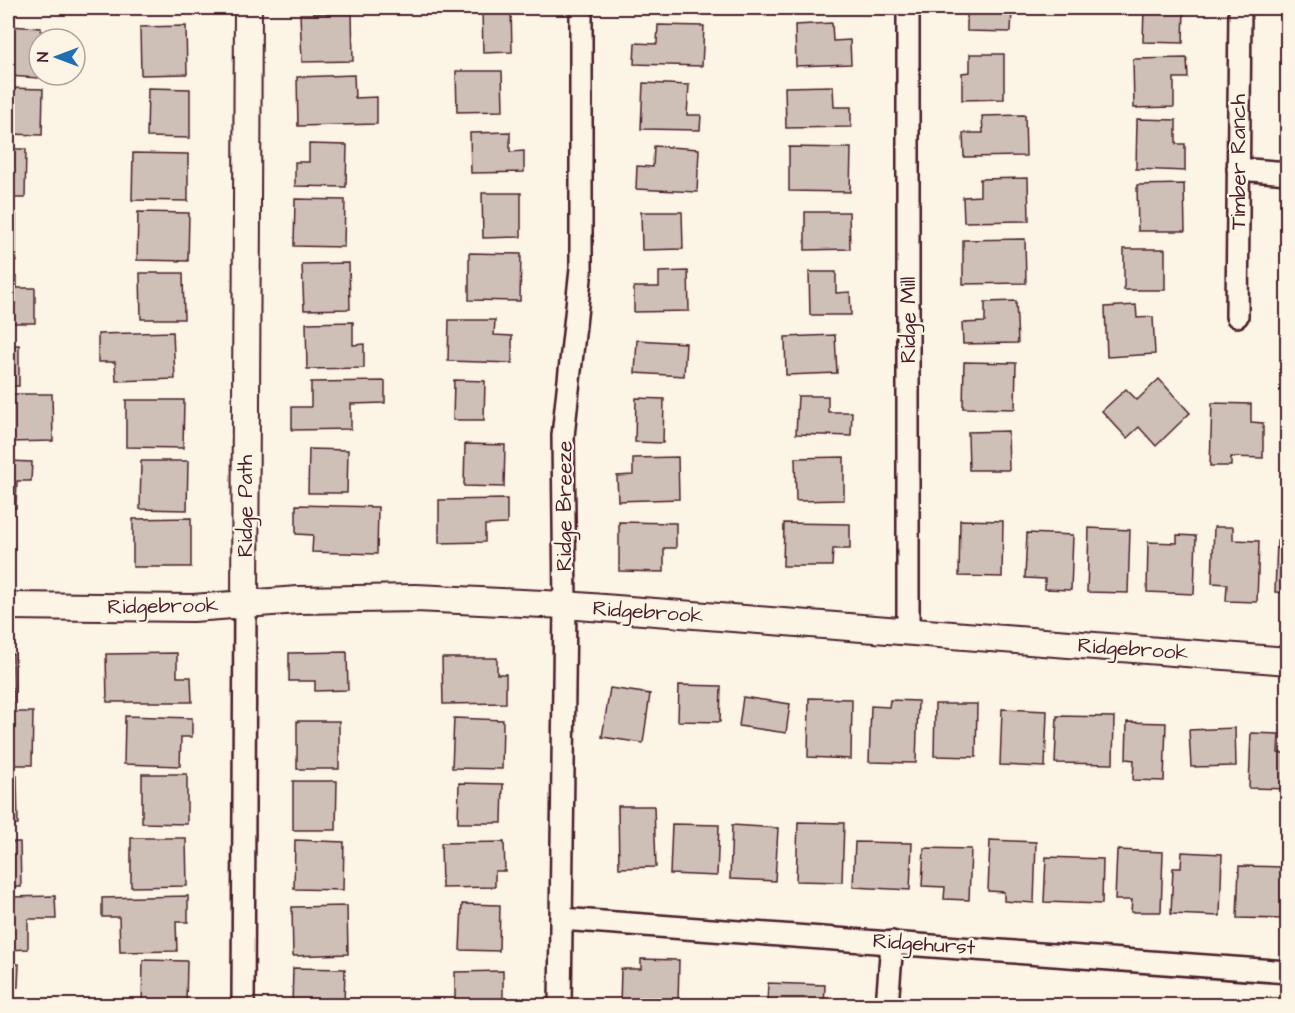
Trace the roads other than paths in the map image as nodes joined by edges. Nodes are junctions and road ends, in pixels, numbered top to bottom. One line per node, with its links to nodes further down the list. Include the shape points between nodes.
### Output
1 (248, 8): 8 (street, Ridge Path)
2 (581, 8): 9 (street, Ridge Breeze, via 581,269 563,436)
3 (908, 8): 11 (street, Ridge Mill)
4 (1240, 8): 5 (street, Timber Ranch)
5 (1238, 168): 6 (street); 7 (street, Timber Ranch)
6 (1287, 173)
7 (1237, 316)
8 (245, 603): 9 (street, Ridgebrook, via 416,598); 10 (street, Ridgebrook, via 193,608); 16 (street, Ridge Path)
9 (565, 605): 11 (street, Ridgebrook); 13 (street, Ridge Breeze)
10 (8, 606)
11 (908, 632): 12 (street, Ridgebrook)
12 (1287, 661)
13 (561, 919): 14 (street, Ridgehurst); 17 (street, Ridge Breeze)
14 (892, 942): 15 (street, Ridgehurst); 18 (street)
15 (1287, 972)
16 (243, 1005)
17 (560, 1005)
18 (887, 1005)

